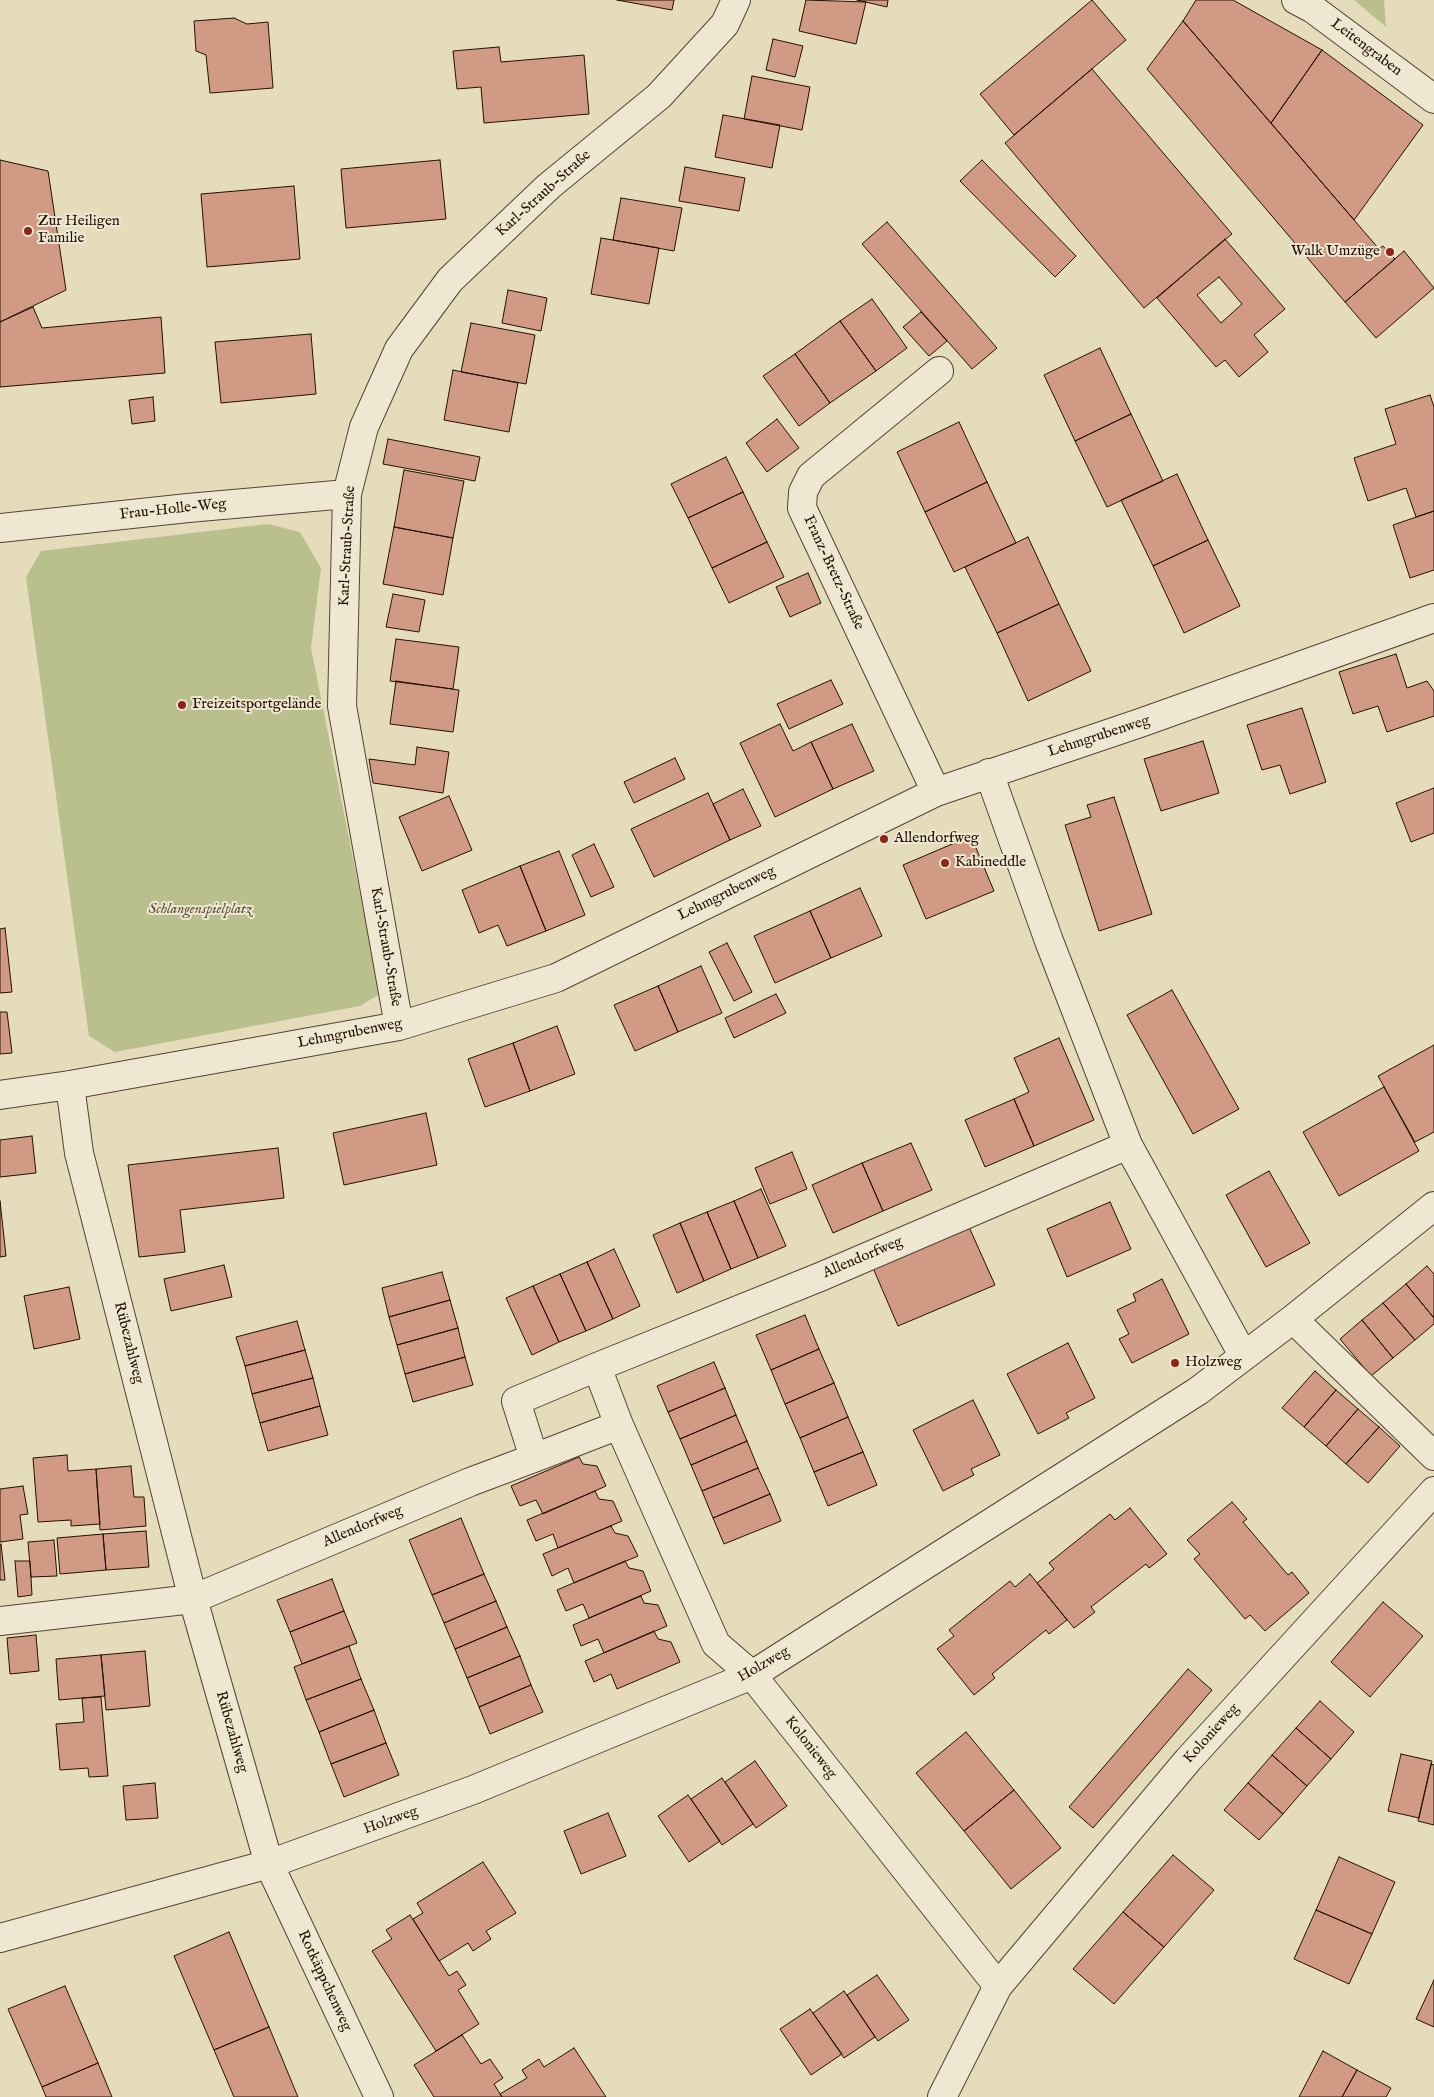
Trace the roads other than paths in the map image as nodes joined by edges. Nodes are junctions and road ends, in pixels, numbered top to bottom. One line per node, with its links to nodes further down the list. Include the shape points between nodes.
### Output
1 (736, 0): 5 (street, Karl-Straub-Straße, via 725,24 659,96 549,186 450,280 399,349 364,427)
2 (1296, 0): 3 (street, Leitengraben, via 1313,9)
3 (1434, 99)
4 (938, 371): 9 (street, Franz-Bretz-Straße, via 811,476 803,492 802,508)
5 (347, 494): 6 (street, Frau-Holle-Weg); 10 (street, Karl-Straub-Straße, via 342,706)
6 (0, 528)
7 (1434, 618): 8 (street, Lehmgrubenweg, via 1140,724)
8 (989, 773): 9 (street, Lehmgrubenweg); 13 (street, via 1049,941)
9 (936, 792): 10 (street, Lehmgrubenweg, via 556,978)
10 (399, 1026): 11 (street, Lehmgrubenweg)
11 (70, 1085): 12 (street, Lehmgrubenweg); 22 (street, Rübezahlweg, via 79,1153)
12 (0, 1095)
13 (1128, 1145): 16 (street); 17 (street, Allendorfweg)
14 (1434, 1206): 15 (street, Holzweg)
15 (1293, 1319): 16 (street, Holzweg); 19 (street)
16 (1244, 1355): 24 (street, Holzweg, via 1187,1398)
17 (597, 1368): 18 (street); 20 (street, Allendorfweg, via 516,1401)
18 (618, 1425): 20 (street, Allendorfweg); 24 (street, via 716,1644)
19 (1434, 1456)
20 (534, 1458): 22 (street, Allendorfweg)
21 (1434, 1491): 27 (street, Kolonieweg, via 1188,1760)
22 (193, 1599): 23 (street); 25 (street, Rübezahlweg)
23 (0, 1621)
24 (752, 1675): 25 (street, Holzweg, via 465,1793); 27 (street, Kolonieweg)
25 (269, 1864): 26 (street, Holzweg); 28 (street, Rotkäppchenweg)
26 (0, 1938)
27 (998, 1986): 29 (street, Kolonieweg)
28 (379, 2097)
29 (942, 2097)

